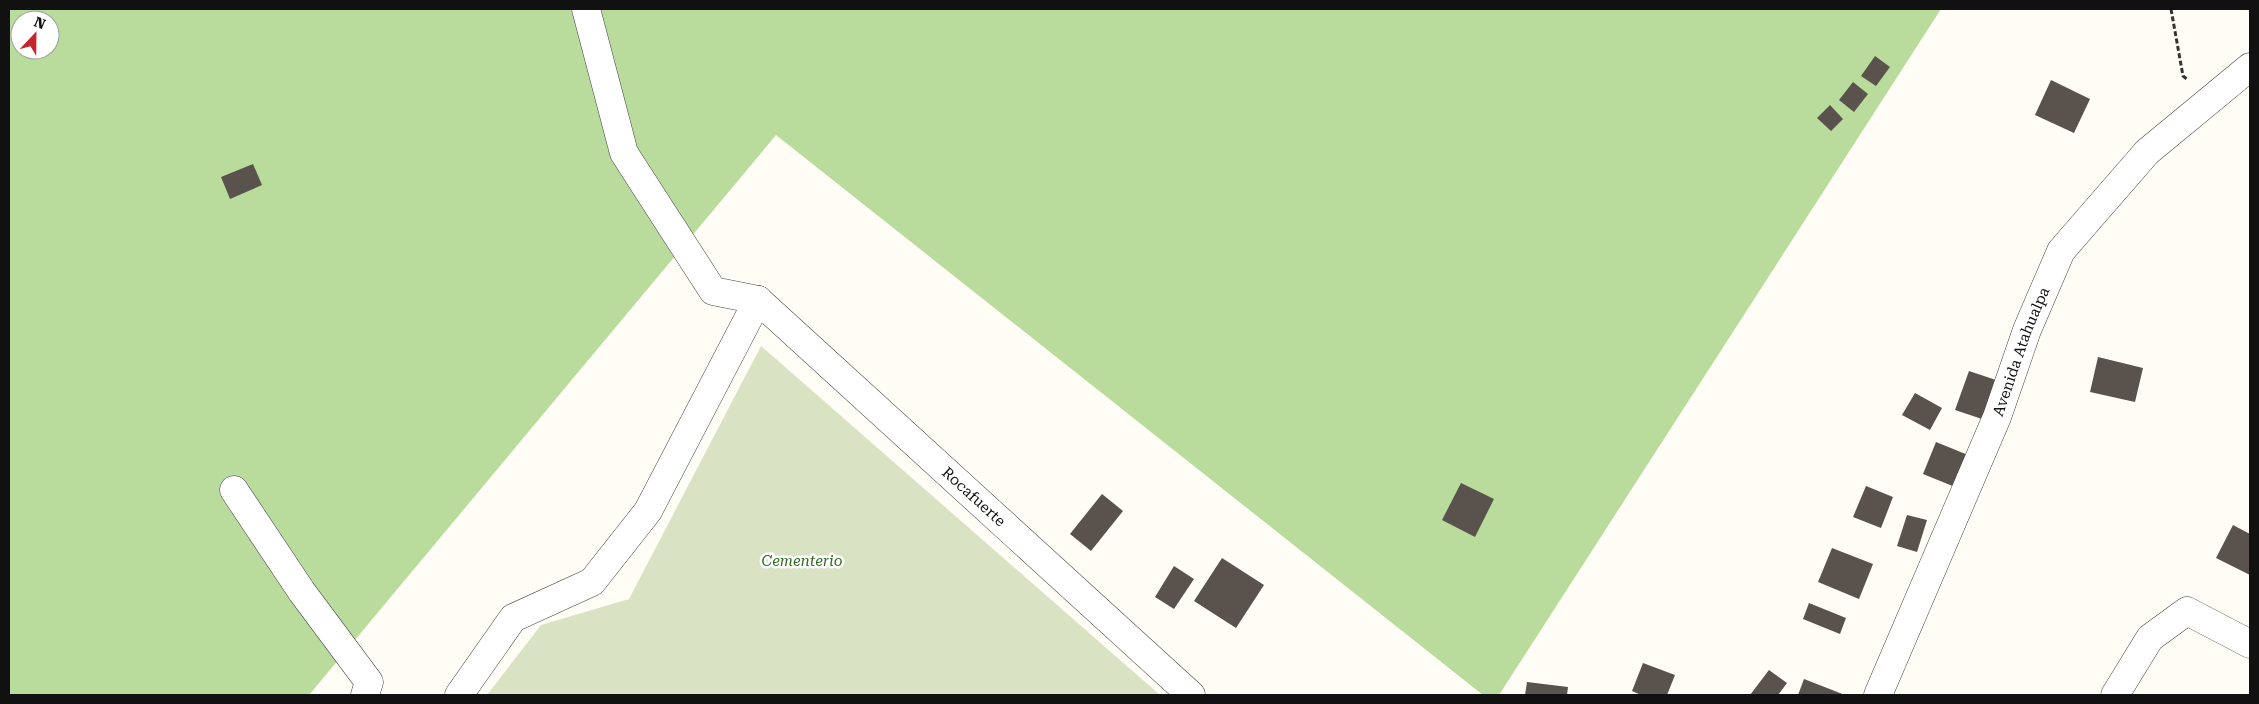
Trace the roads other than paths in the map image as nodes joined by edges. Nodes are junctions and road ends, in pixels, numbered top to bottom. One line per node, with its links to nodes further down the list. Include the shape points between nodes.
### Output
1 (586, 9): 3 (street, via 624,153 713,291)
2 (2250, 67): 9 (street, Avenida Atahualpa, via 2147,152 2061,250 2027,330 1997,417)
3 (758, 300): 7 (street, via 648,511 592,582 513,618); 8 (street, Rocafuerte)
4 (234, 490): 6 (street, via 302,592 369,682)
5 (2250, 644): 10 (street, via 2187,611 2150,638)
6 (365, 695)
7 (459, 695)
8 (1191, 695)
9 (1878, 695)
10 (2115, 695)

